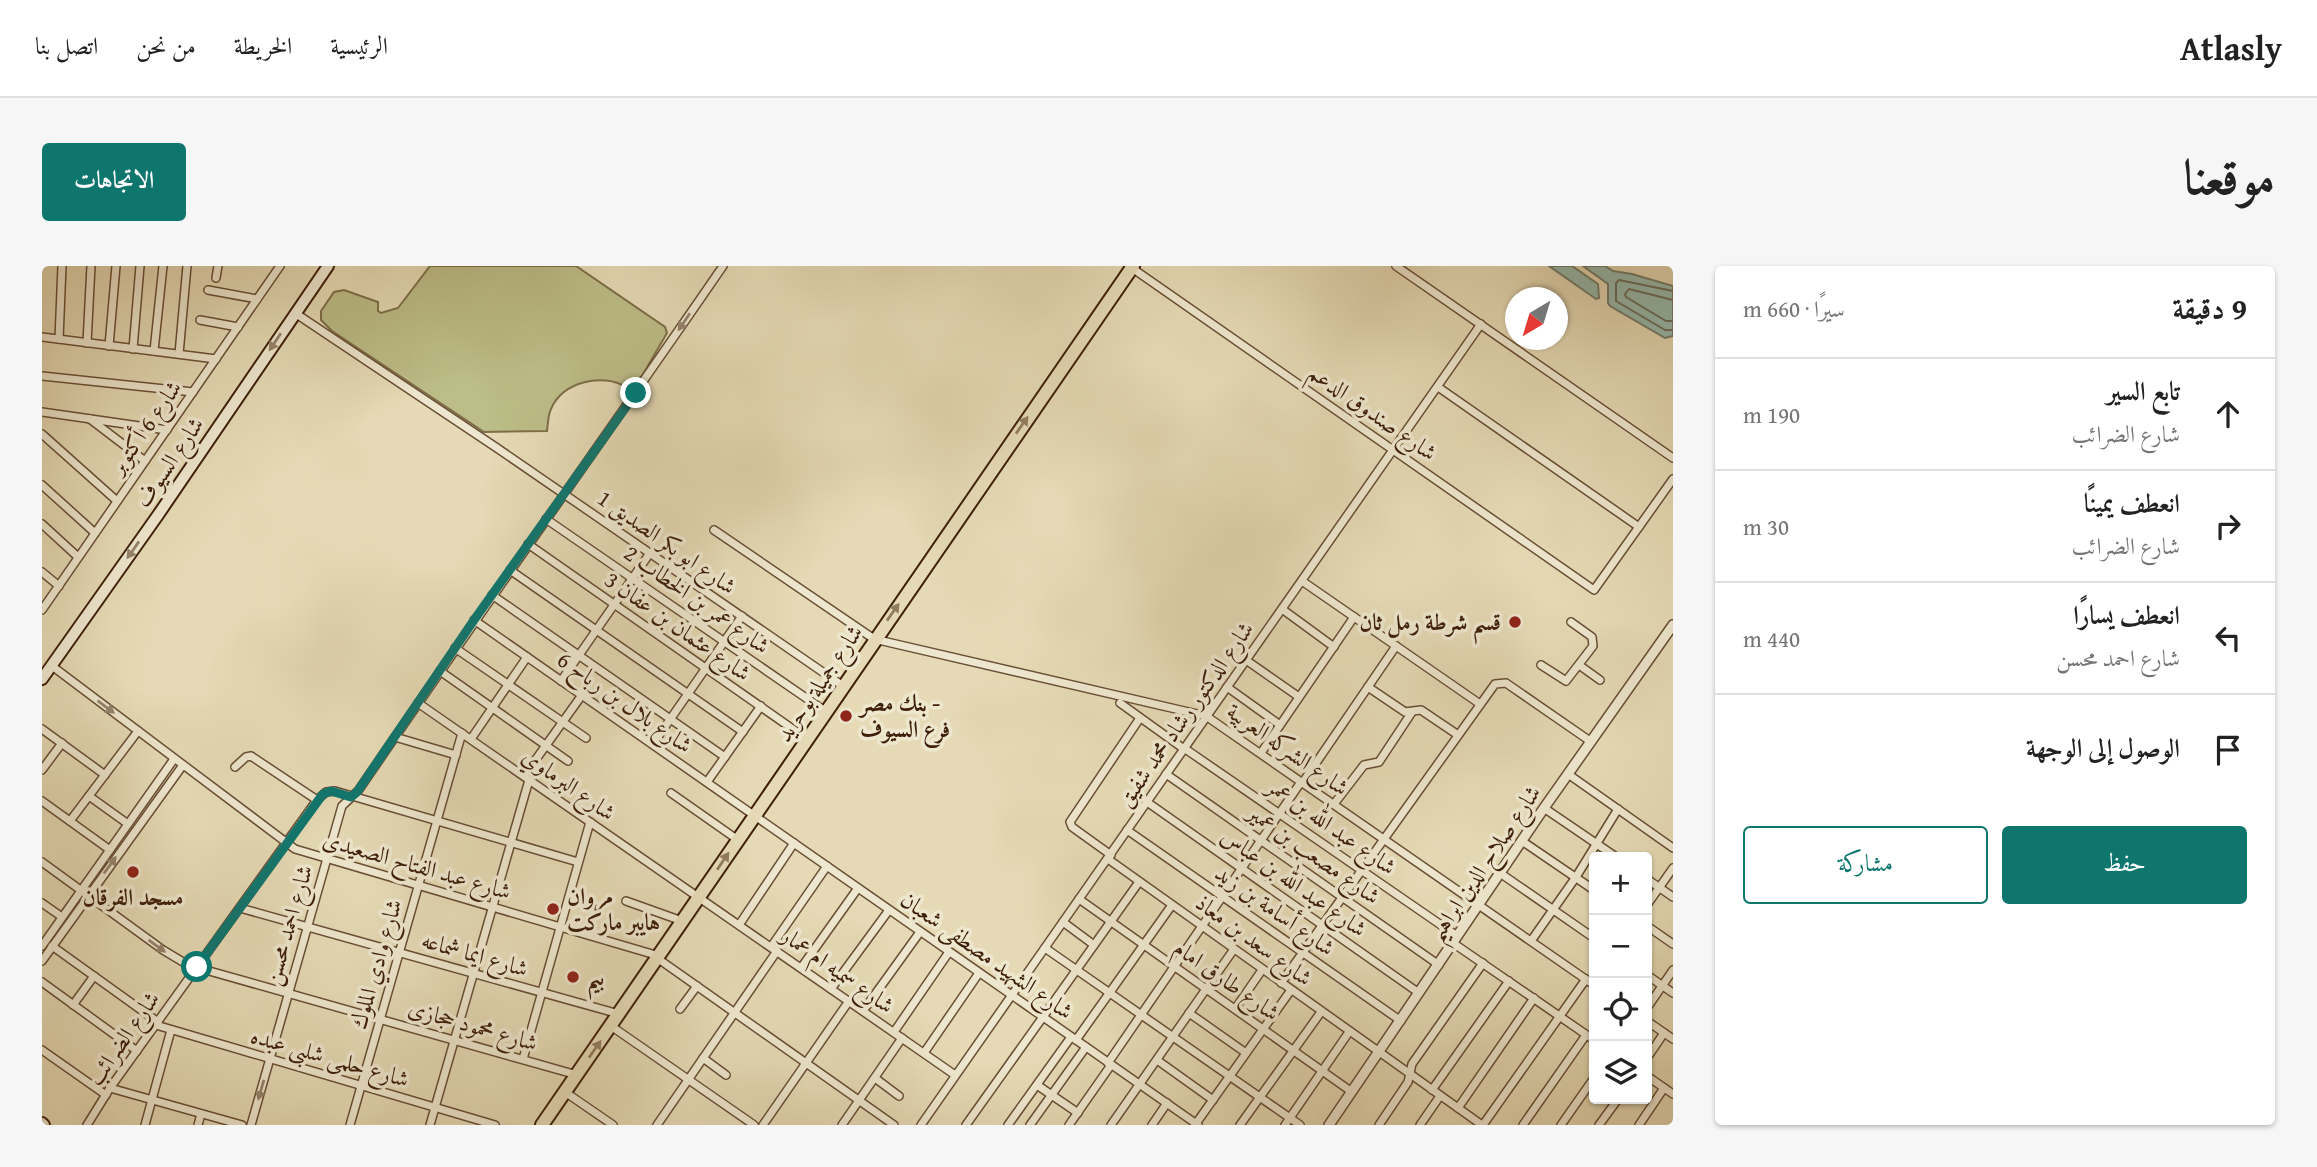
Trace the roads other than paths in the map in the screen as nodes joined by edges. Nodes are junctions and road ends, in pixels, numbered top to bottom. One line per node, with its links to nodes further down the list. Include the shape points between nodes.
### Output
1 (62, 266): 21 (street)
2 (91, 266): 22 (street)
3 (116, 266): 23 (street)
4 (140, 266): 24 (street)
5 (163, 266): 25 (street)
6 (187, 266): 26 (street)
7 (218, 266): 13 (street)
8 (280, 266): 15 (street, شارع 6 أكتوبر)
9 (328, 266): 16 (main road, شارع السيوف)
10 (723, 266): 40 (street, شارع احمد محسن, one-way to 40)
11 (1131, 266): 35 (street, شارع صندوق الدعم); 65 (main road, شارع جميلة بوحريد, one-way to 11)
12 (1396, 266): 18 (street)
13 (216, 278)
14 (208, 290): 15 (street)
15 (257, 299): 19 (street, شارع 6 أكتوبر)
16 (295, 313): 40 (street, شارع ابو بكر الصديق 1); 75 (main road, شارع السيوف, one-way to 75)
17 (200, 320): 19 (street)
18 (1481, 324): 29 (street, شارع الدكتور رشاد محمد شفيق); 36 (street)
19 (238, 327): 27 (street, شارع 6 أكتوبر)
20 (42, 337): 21 (street)
21 (59, 339): 22 (street)
22 (87, 343): 23 (street)
23 (110, 346): 24 (street)
24 (133, 349): 25 (street)
25 (154, 351): 26 (street)
26 (179, 354): 27 (street)
27 (216, 359): 30 (street, شارع 6 أكتوبر)
28 (42, 376): 30 (street)
29 (1438, 387): 35 (street, شارع الدكتور رشاد محمد شفيق); 44 (street)
30 (193, 392): 33 (street, شارع 6 أكتوبر)
31 (42, 412): 32 (street)
32 (89, 419): 33 (street); 37 (street)
33 (167, 430): 37 (street, شارع 6 أكتوبر)
34 (42, 435): 41 (street)
35 (1394, 451): 44 (street, شارع صندوق الدعم, via 1594,590); 53 (street, شارع الدكتور رشاد محمد شفيق)
36 (1673, 458)
37 (145, 461): 41 (street, شارع 6 أكتوبر)
38 (1673, 479): 44 (street)
39 (42, 485): 46 (street)
40 (564, 494): 42 (street, شارع احمد محسن); 48 (street, شارع ابو بكر الصديق 1)
41 (117, 501): 46 (street, شارع 6 أكتوبر)
42 (546, 519): 47 (street, شارع احمد محسن); 52 (street, شارع عمر بن الخطاب 2)
43 (42, 524): 49 (street)
44 (1639, 527)
45 (714, 530): 65 (street)
46 (95, 533): 49 (street, شارع 6 أكتوبر)
47 (528, 544): 50 (street, شارع احمد محسن); 56 (street, شارع عثمان بن عفان 3)
48 (650, 553): 52 (street); 59 (street, شارع ابو بكر الصديق 1)
49 (78, 557): 54 (street, شارع 6 أكتوبر)
50 (510, 569): 55 (street, شارع احمد محسن); 64 (street)
51 (42, 572): 54 (street)
52 (633, 579): 56 (street); 66 (street, شارع عمر بن الخطاب 2)
53 (1302, 581): 57 (street, شارع الدكتور رشاد محمد شفيق); 60 (street)
54 (59, 586): 58 (street, شارع 6 أكتوبر)
55 (492, 595): 61 (street, شارع احمد محسن); 70 (street)
56 (615, 605): 64 (street); 76 (street, شارع عثمان بن عفان 3)
57 (1282, 609): 68 (street); 72 (street, شارع الدكتور رشاد محمد شفيق)
58 (42, 610)
59 (742, 616): 66 (street); 82 (street, شارع ابو بكر الصديق 1)
60 (1354, 617): 67 (street); 68 (street)
61 (474, 620): 69 (street, شارع احمد محسن); 71 (street, شارع بلال بن رباح 6)
62 (1571, 622): 74 (street, via 1594,641)
63 (1673, 625): 109 (street, شارع صلاح الدين ابراهيم)
64 (597, 630): 70 (street); 85 (street)
65 (874, 639): 82 (main road, شارع جميلة بوحريد); 95 (street, شارع الشركه العربية)
66 (724, 642): 76 (street); 93 (street, شارع عمر بن الخطاب 2)
67 (1396, 646): 84 (street); 90 (street)
68 (1334, 647): 87 (street)
69 (455, 648): 77 (street, شارع احمد محسن); 81 (street)
70 (579, 655): 80 (street); 97 (street)
71 (527, 657): 80 (street, شارع بلال بن رباح 6); 81 (street)
72 (1246, 660): 83 (street, شارع الدكتور رشاد محمد شفيق); 87 (street)
73 (1541, 665): 74 (street, via 1566,681)
74 (1579, 665): 79 (street)
75 (52, 666): 78 (main road, شارع السيوف); 101 (street, شارع عبد الفتاح الصعيدى, one-way to 101)
76 (706, 668): 85 (street); 91 (street, شارع عثمان بن عفان 3)
77 (440, 671): 88 (street, شارع احمد محسن); 92 (street)
78 (42, 679)
79 (1600, 680)
80 (561, 681): 86 (street, شارع بلال بن رباح 6)
81 (508, 684): 92 (street); 98 (street)
82 (843, 686): 93 (main road, شارع جميلة بوحريد)
83 (1227, 687): 95 (street, شارع الدكتور رشاد محمد شفيق); 99 (street)
84 (1368, 687): 94 (street); 127 (street)
85 (688, 694): 97 (street); 102 (street)
86 (582, 695): 98 (street); 111 (street, شارع بلال بن رباح 6)
87 (1299, 697): 99 (street)
88 (418, 703): 103 (street, شارع البرماوي); 105 (street, شارع احمد محسن)
89 (1120, 703): 96 (street, شارع عبد الله بن عمر)
90 (1480, 704): 104 (street); 109 (street, via 1495,684 1503,682)
91 (761, 706): 102 (street); 107 (street, شارع عثمان بن عفان 3)
92 (492, 708): 108 (street); 112 (street)
93 (825, 712): 107 (main road, شارع جميلة بوحريد)
94 (1412, 712): 104 (street, via 1423,711); 134 (street, via 1379,762 1361,767)
95 (1206, 716): 113 (street, شارع الدكتور رشاد محمد شفيق); 114 (street, شارع الشركه العربية)
96 (1140, 718): 113 (street, شارع عبد الله بن عمر); 155 (street, شارع سعد بن معاذ, via 1070,822)
97 (670, 719): 111 (street); 116 (street)
98 (562, 722): 106 (street); 112 (street)
99 (1280, 725): 114 (street)
100 (42, 729): 110 (street)
101 (138, 731): 117 (street, شارع عبد الفتاح الصعيدى); 124 (street)
102 (743, 732): 116 (street)
103 (462, 733): 108 (street, شارع البرماوي); 115 (street, شارع وادي الملوك)
104 (1458, 735): 144 (street)
105 (395, 737): 115 (street); 130 (street, شارع احمد محسن)
106 (586, 738)
107 (807, 738): 138 (main road, شارع جميلة بوحريد)
108 (471, 739): 125 (street, شارع البرماوي)
109 (1590, 741): 123 (street, شارع صلاح الدين ابراهيم)
110 (62, 743): 121 (street); 124 (street)
111 (653, 744): 126 (street, شارع بلال بن رباح 6)
112 (546, 745): 118 (street); 125 (street)
113 (1184, 748): 122 (street, شارع الدكتور رشاد محمد شفيق); 137 (street, شارع عبد الله بن عمر)
114 (1261, 753): 127 (street, شارع الشركه العربية)
115 (456, 755): 140 (street, شارع وادي الملوك)
116 (725, 757): 126 (street)
117 (174, 759): 119 (street, شارع عبد الفتاح الصعيدى); 142 (street)
118 (568, 761)
119 (183, 765): 151 (street, شارع عبد الفتاح الصعيدى); 172 (street, one-way to 119)
120 (234, 767): 131 (street, via 251,756)
121 (42, 770)
122 (1166, 774): 133 (street, شارع الدكتور رشاد محمد شفيق); 146 (street, شارع مصعب بن عمير)
123 (1568, 774): 135 (street, شارع صلاح الدين ابراهيم); 136 (street)
124 (105, 775): 129 (street)
125 (526, 778): 141 (street, شارع البرماوي); 148 (street)
126 (708, 782): 138 (street, شارع بلال بن رباح 6)
127 (1302, 782): 134 (street, شارع الشركه العربية); 137 (street)
128 (671, 793): 145 (street)
129 (89, 796): 139 (street); 142 (street)
130 (351, 797): 131 (street, via 331,791); 140 (street); 156 (street, شارع احمد محسن, via 340,810)
131 (317, 800): 151 (street, شارع الضرائب)
132 (42, 801): 139 (street)
133 (1147, 802): 143 (street, شارع الدكتور رشاد محمد شفيق); 160 (street, شارع عبد الله بن عباس)
134 (1334, 804): 144 (street, شارع الشركه العربية)
135 (1544, 808): 147 (street, شارع صلاح الدين ابراهيم); 150 (street)
136 (1618, 809): 150 (street); 152 (street)
137 (1279, 813): 146 (street); 162 (street, شارع عبد الله بن عمر)
138 (754, 816): 145 (main road, شارع جميلة بوحريد); 149 (street, شارع الشهيد مصطفى شعبان)
139 (70, 821): 153 (street)
140 (437, 822): 148 (street); 167 (street, شارع وادي الملوك)
141 (590, 822): 157 (street); 174 (street, شارع البرماوي)
142 (128, 824): 153 (street)
143 (1127, 830): 155 (street, شارع الدكتور رشاد محمد شفيق); 173 (street, شارع أسامة بن زيد)
144 (1385, 839): 162 (street); 182 (street, شارع الشركه العربية)
145 (738, 840): 174 (main road, شارع جميلة بوحريد, one-way to 145)
146 (1261, 840): 160 (street); 176 (street, شارع مصعب بن عمير)
147 (1522, 841): 163 (street, شارع صلاح الدين ابراهيم); 164 (street)
148 (511, 843): 157 (street); 183 (street)
149 (794, 843): 159 (street, شارع الشهيد مصطفى شعبان); 191 (street)
150 (1595, 843): 154 (street); 164 (street)
151 (286, 844): 156 (street, شارع عبد الفتاح الصعيدى); 184 (street, شارع الضرائب)
152 (1673, 848)
153 (110, 850): 171 (street)
154 (1608, 852)
155 (1109, 857): 165 (street, شارع سعد بن معاذ); 178 (street, شارع الدكتور رشاد محمد شفيق)
156 (327, 858): 167 (street, شارع عبد الفتاح الصعيدى); 194 (street, شارع احمد محسن)
157 (578, 862): 195 (street)
158 (42, 863): 171 (street, شارع محمود حجازى)
159 (827, 866): 169 (street, شارع الشهيد مصطفى شعبان); 207 (street)
160 (1241, 868): 173 (street); 193 (street, شارع عبد الله بن عباس)
161 (1673, 868): 170 (street)
162 (1362, 871): 176 (street); 199 (street, شارع عبد الله بن عمر)
163 (1500, 873): 182 (street, شارع صلاح الدين ابراهيم); 186 (street)
164 (1576, 877): 168 (street); 186 (street)
165 (1139, 881): 181 (street, شارع سعد بن معاذ); 190 (street)
166 (1652, 883): 170 (street)
167 (419, 885): 183 (street, شارع عبد الفتاح الصعيدى); 210 (street, شارع وادي الملوك)
168 (1589, 886)
169 (858, 888): 185 (street, شارع الشهيد مصطفى شعبان); 218 (street)
170 (1659, 888): 175 (street); 177 (street)
171 (80, 890): 172 (street, شارع محمود حجازى); 187 (street)
172 (88, 896): 205 (street); 217 (street, شارع محمود حجازى, one-way to 217, via 163,950)
173 (1222, 896): 192 (street); 211 (street, شارع أسامة بن زيد)
174 (699, 897): 188 (main road, شارع جميلة بوحريد); 191 (street, شارع سميه ام عمار)
175 (1673, 897)
176 (1343, 898): 193 (street); 215 (street, شارع مصعب بن عمير)
177 (1652, 898)
178 (1079, 899): 189 (street, شارع الدكتور رشاد محمد شفيق); 190 (street, شارع طارق امام)
179 (626, 901): 188 (street)
180 (42, 903): 187 (street)
181 (1172, 905): 192 (street, شارع سعد بن معاذ); 203 (street)
182 (1479, 905): 199 (street, شارع صلاح الدين ابراهيم); 200 (street, شارع الشركه العربية)
183 (492, 907): 195 (street, شارع عبد الفتاح الصعيدى); 222 (street)
184 (240, 908): 194 (street, شارع ايما شماعه); 217 (street, شارع الضرائب)
185 (889, 910): 197 (street, شارع الشهيد مصطفى شعبان); 233 (street)
186 (1553, 910): 198 (street); 200 (street)
187 (62, 917): 204 (street)
188 (682, 921): 212 (main road, شارع جميلة بوحريد)
189 (1063, 922): 202 (street); 206 (street, شارع الدكتور رشاد محمد شفيق)
190 (1111, 922): 202 (street); 203 (street, شارع طارق امام)
191 (739, 925): 207 (street, شارع سميه ام عمار)
192 (1202, 926): 208 (street, شارع سعد بن معاذ); 216 (street)
193 (1323, 926): 211 (street); 239 (street, شارع عبد الله بن عباس)
194 (307, 927): 210 (street, شارع ايما شماعه); 237 (street, شارع احمد محسن)
195 (560, 927): 212 (street, شارع عبد الفتاح الصعيدى); 236 (street)
196 (1652, 929): 201 (street)
197 (920, 932): 209 (street, شارع الشهيد مصطفى شعبان); 248 (street)
198 (1589, 935)
199 (1455, 940): 214 (street, شارع عبد الله بن عمر); 215 (street, شارع صلاح الدين ابراهيم)
200 (1531, 941): 226 (street, شارع الشركه العربية)
201 (1673, 944)
202 (1094, 945): 219 (street)
203 (1144, 945): 216 (street, شارع طارق امام); 238 (street)
204 (42, 946)
205 (52, 946): 213 (street); 224 (street)
206 (1045, 947): 219 (street); 241 (street, شارع الدكتور رشاد محمد شفيق)
207 (774, 949): 218 (street, شارع سميه ام عمار); 250 (street)
208 (1234, 949): 220 (street, شارع سعد بن معاذ); 234 (street)
209 (950, 952): 223 (street, شارع الشهيد مصطفى شعبان); 263 (street)
210 (399, 953): 222 (street, شارع ايما شماعه); 256 (street, شارع وادي الملوك)
211 (1303, 953): 229 (street); 257 (street, شارع أسامة بن زيد)
212 (658, 957): 232 (street, شارع عبد الفتاح الصعيدى); 252 (main road, شارع جميلة بوحريد)
213 (42, 961)
214 (1483, 963): 227 (street, شارع عبد الله بن عمر); 290 (street, via 1412,1064)
215 (1438, 965): 239 (street, شارع صلاح الدين ابراهيم)
216 (1174, 966): 234 (street, شارع طارق امام); 253 (street)
217 (197, 967): 237 (street, شارع محمود حجازى); 258 (street, شارع الضرائب)
218 (801, 968): 233 (street, شارع سميه ام عمار)
219 (1077, 970): 238 (street); 255 (street)
220 (1262, 970): 229 (street, شارع سعد بن معاذ); 247 (street)
221 (1673, 970): 231 (street)
222 (473, 973): 236 (street, شارع ايما شماعه); 271 (street)
223 (979, 973): 241 (street, شارع الشهيد مصطفى شعبان); 277 (street)
224 (94, 976): 245 (street); 258 (street)
225 (1652, 978): 231 (street)
226 (1589, 980)
227 (1509, 981): 242 (street, شارع عبد الله بن عمر); 300 (street)
228 (42, 982): 245 (street)
229 (1281, 983): 235 (street, شارع سعد بن معاذ)
230 (1589, 983): 254 (street)
231 (1662, 985): 240 (street); 243 (street)
232 (697, 986): 246 (street); 250 (street, شارع عبد الفتاح الصعيدى)
233 (831, 989): 244 (street, شارع سميه ام عمار)
234 (1206, 989): 247 (street, شارع طارق امام); 251 (street)
235 (1291, 990): 249 (street, شارع سعد بن معاذ); 261 (street)
236 (542, 992): 252 (street, شارع ايما شماعه); 282 (street)
237 (288, 993): 256 (street, شارع محمود حجازى); 281 (street, شارع احمد محسن)
238 (1110, 993): 253 (street); 269 (street)
239 (1419, 993): 257 (street, شارع صلاح الدين ابراهيم)
240 (1673, 993)
241 (1011, 995): 255 (street, شارع الشهيد مصطفى شعبان); 289 (street, شارع الدكتور رشاد محمد شفيق)
242 (1534, 998): 254 (street, شارع عبد الله بن عمر); 315 (street)
243 (1652, 1000)
244 (849, 1001): 248 (street, شارع سميه ام عمار); 284 (street)
245 (73, 1005): 275 (street)
246 (680, 1009)
247 (1234, 1009): 261 (street, شارع طارق امام)
248 (863, 1011): 263 (street, شارع سميه ام عمار)
249 (1321, 1012): 264 (street, شارع سعد بن معاذ); 274 (street)
250 (735, 1013): 280 (street); 284 (street, شارع عبد الفتاح الصعيدى)
251 (1189, 1013): 267 (street); 278 (street)
252 (619, 1014): 260 (main road, شارع جميلة بوحريد)
253 (1141, 1014): 267 (street); 285 (street)
254 (1560, 1016): 266 (street, شارع عبد الله بن عمر); 348 (street)
255 (1044, 1018): 269 (street, شارع الشهيد مصطفى شعبان); 337 (street)
256 (380, 1019): 271 (street, شارع محمود حجازى); 298 (street, شارع وادي الملوك)
257 (1401, 1021): 279 (street, شارع صلاح الدين ابراهيم)
258 (157, 1024): 262 (street, شارع حلمى شلبى عبده); 275 (street, شارع الضرائب)
259 (1652, 1025): 265 (street)
260 (611, 1026): 287 (main road, شارع جميلة بوحريد, one-way to 260); 293 (street)
261 (1263, 1029): 274 (street, شارع طارق امام); 278 (street)
262 (172, 1030): 281 (street, شارع حلمى شلبى عبده); 309 (street)
263 (894, 1032): 268 (street, شارع سميه ام عمار)
264 (1349, 1032): 279 (street, شارع سعد بن معاذ); 286 (street)
265 (1664, 1033): 270 (street); 276 (street)
266 (1587, 1035): 349 (street)
267 (1173, 1036): 283 (street); 291 (street)
268 (902, 1038): 277 (street, شارع سميه ام عمار); 292 (street)
269 (1074, 1039): 272 (street, شارع الشهيد مصطفى شعبان); 295 (street)
270 (1673, 1039)
271 (454, 1040): 282 (street, شارع محمود حجازى); 314 (street)
272 (1086, 1047): 285 (street, شارع الشهيد مصطفى شعبان); 305 (street)
273 (42, 1049): 302 (street)
274 (1293, 1050): 286 (street, شارع طارق امام); 308 (street)
275 (137, 1051): 302 (street, شارع الضرائب)
276 (1652, 1051)
277 (924, 1053): 289 (street, شارع سميه ام عمار)
278 (1246, 1053): 291 (street)
279 (1379, 1053): 290 (street, شارع سعد بن معاذ); 303 (street, شارع صلاح الدين ابراهيم)
280 (703, 1058): 288 (street); 293 (street)
281 (270, 1059): 298 (street, شارع حلمى شلبى عبده); 325 (street, شارع احمد محسن, one-way to 325)
282 (523, 1059): 287 (street, شارع محمود حجازى)
283 (1157, 1060): 296 (street); 311 (street)
284 (806, 1063): 310 (street, شارع عبد الفتاح الصعيدى); 333 (street)
285 (1110, 1064): 296 (street, شارع الشهيد مصطفى شعبان); 316 (street)
286 (1322, 1071): 303 (street, شارع طارق امام); 318 (street)
287 (577, 1074): 301 (main road, شارع جميلة بوحريد)
288 (726, 1074)
289 (955, 1075): 336 (street, شارع الدكتور رشاد محمد شفيق)
290 (1410, 1075): 300 (street, شارع سعد بن معاذ); 346 (street)
291 (1230, 1076): 308 (street); 311 (street)
292 (875, 1078): 306 (street); 310 (street)
293 (689, 1080): 331 (street); 332 (street)
294 (1652, 1080): 299 (street)
295 (1037, 1084): 305 (street); 338 (street)
296 (1139, 1084): 312 (street, شارع الشهيد مصطفى شعبان); 341 (street)
297 (1589, 1085): 350 (street)
298 (361, 1086): 314 (street, شارع حلمى شلبى عبده); 326 (street, شارع وادي الملوك)
299 (1664, 1088): 304 (street); 352 (street)
300 (1432, 1090): 307 (street, شارع سعد بن معاذ)
301 (565, 1091): 329 (main road, شارع جميلة بوحريد); 330 (street)
302 (108, 1092): 309 (street); 320 (street, شارع الضرائب)
303 (1352, 1092): 319 (street, شارع صلاح الدين ابراهيم)
304 (1673, 1094)
305 (1052, 1095): 316 (street); 339 (street)
306 (899, 1096)
307 (1440, 1096): 315 (street, شارع سعد بن معاذ); 347 (street)
308 (1260, 1097): 318 (street); 344 (street)
309 (152, 1100): 317 (street); 321 (street)
310 (859, 1100): 334 (street); 335 (street, شارع عبد الفتاح الصعيدى)
311 (1213, 1100): 343 (street)
312 (1167, 1104): 342 (street); 343 (street, شارع الشهيد مصطفى شعبان)
313 (1615, 1104): 351 (street)
314 (435, 1108): 327 (street); 328 (street, شارع حلمى شلبى عبده)
315 (1458, 1108): 348 (street, شارع سعد بن معاذ)
316 (1078, 1113): 340 (street)
317 (204, 1114): 322 (street); 323 (street); 324 (street)
318 (1287, 1121): 345 (street)
319 (1334, 1123)
320 (87, 1125)
321 (145, 1125)
322 (198, 1125)
323 (209, 1125)
324 (242, 1125)
325 (251, 1125)
326 (350, 1125)
327 (430, 1125)
328 (495, 1125)
329 (542, 1125)
330 (613, 1125)
331 (657, 1125)
332 (754, 1125)
333 (763, 1125)
334 (843, 1125)
335 (894, 1125)
336 (920, 1125)
337 (966, 1125)
338 (1008, 1125)
339 (1030, 1125)
340 (1069, 1125)
341 (1111, 1125)
342 (1152, 1125)
343 (1197, 1125)
344 (1240, 1125)
345 (1300, 1125)
346 (1379, 1125)
347 (1420, 1125)
348 (1482, 1125)
349 (1523, 1125)
350 (1561, 1125)
351 (1600, 1125)
352 (1639, 1125)

